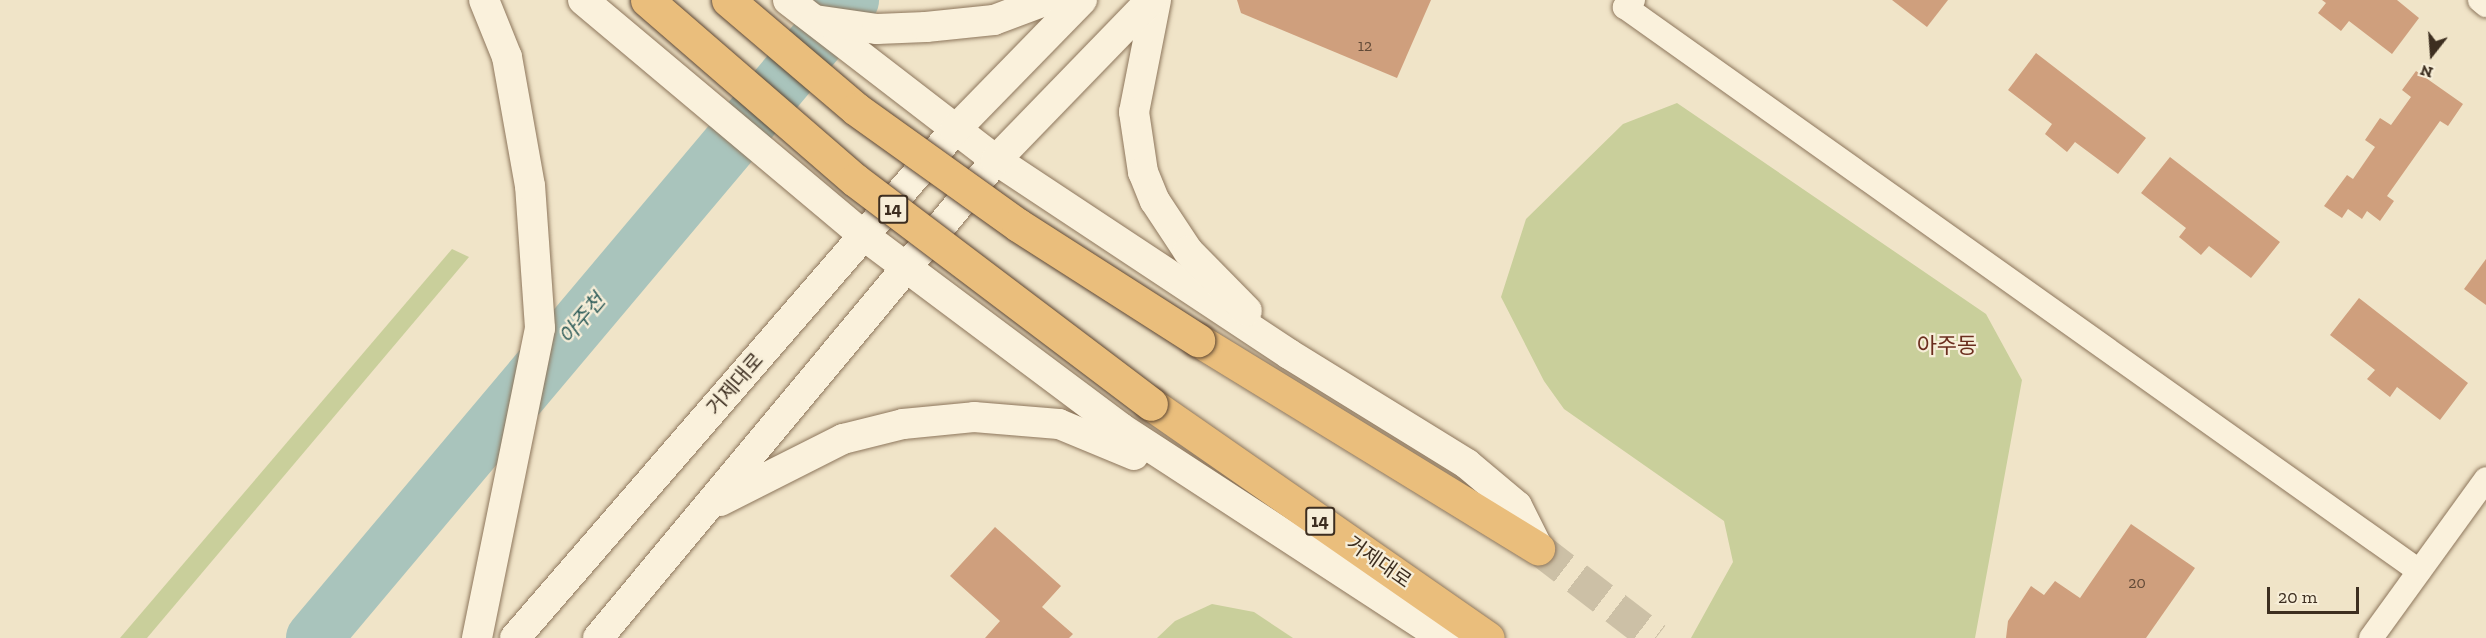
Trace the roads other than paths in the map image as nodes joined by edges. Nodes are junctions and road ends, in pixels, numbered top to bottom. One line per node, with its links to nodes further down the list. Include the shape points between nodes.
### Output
1 (483, 0): 24 (street, via 507,57 530,186 540,328)
2 (583, 0): 16 (street)
3 (647, 0): 28 (highway, 거제대로 / 14, bridge, via 855,180 1151,404)
4 (728, 0): 22 (highway, bridge, via 856,109 1018,225)
5 (788, 0): 13 (street)
6 (1047, 0): 13 (street, via 994,20 926,27 877,29)
7 (1082, 0): 14 (street, 거제대로)
8 (1151, 0): 15 (street)
9 (1156, 0): 18 (street, via 1134,112 1143,172 1155,201 1188,250)
10 (1633, 0): 23 (street, via 1625,7)
11 (2480, 0): 12 (street)
12 (2486, 5)
13 (813, 20): 14 (street)
14 (955, 130): 15 (street); 16 (street, 거제대로)
15 (996, 160): 17 (street); 18 (street)
16 (863, 235): 17 (street); 25 (street, 거제대로)
17 (906, 268): 20 (street, via 1121,428); 21 (street)
18 (1289, 354): 22 (street, via 1467,464 1517,506)
19 (2486, 479): 23 (street)
20 (1216, 488): 21 (street, via 1156,468 1080,430 974,417 903,424 843,439); 27 (street, via 1434,632)
21 (704, 510): 26 (street)
22 (1538, 548)
23 (2419, 571): 29 (street)
24 (477, 638)
25 (515, 638)
26 (598, 638)
27 (1452, 638)
28 (1488, 638)
29 (2371, 638)

